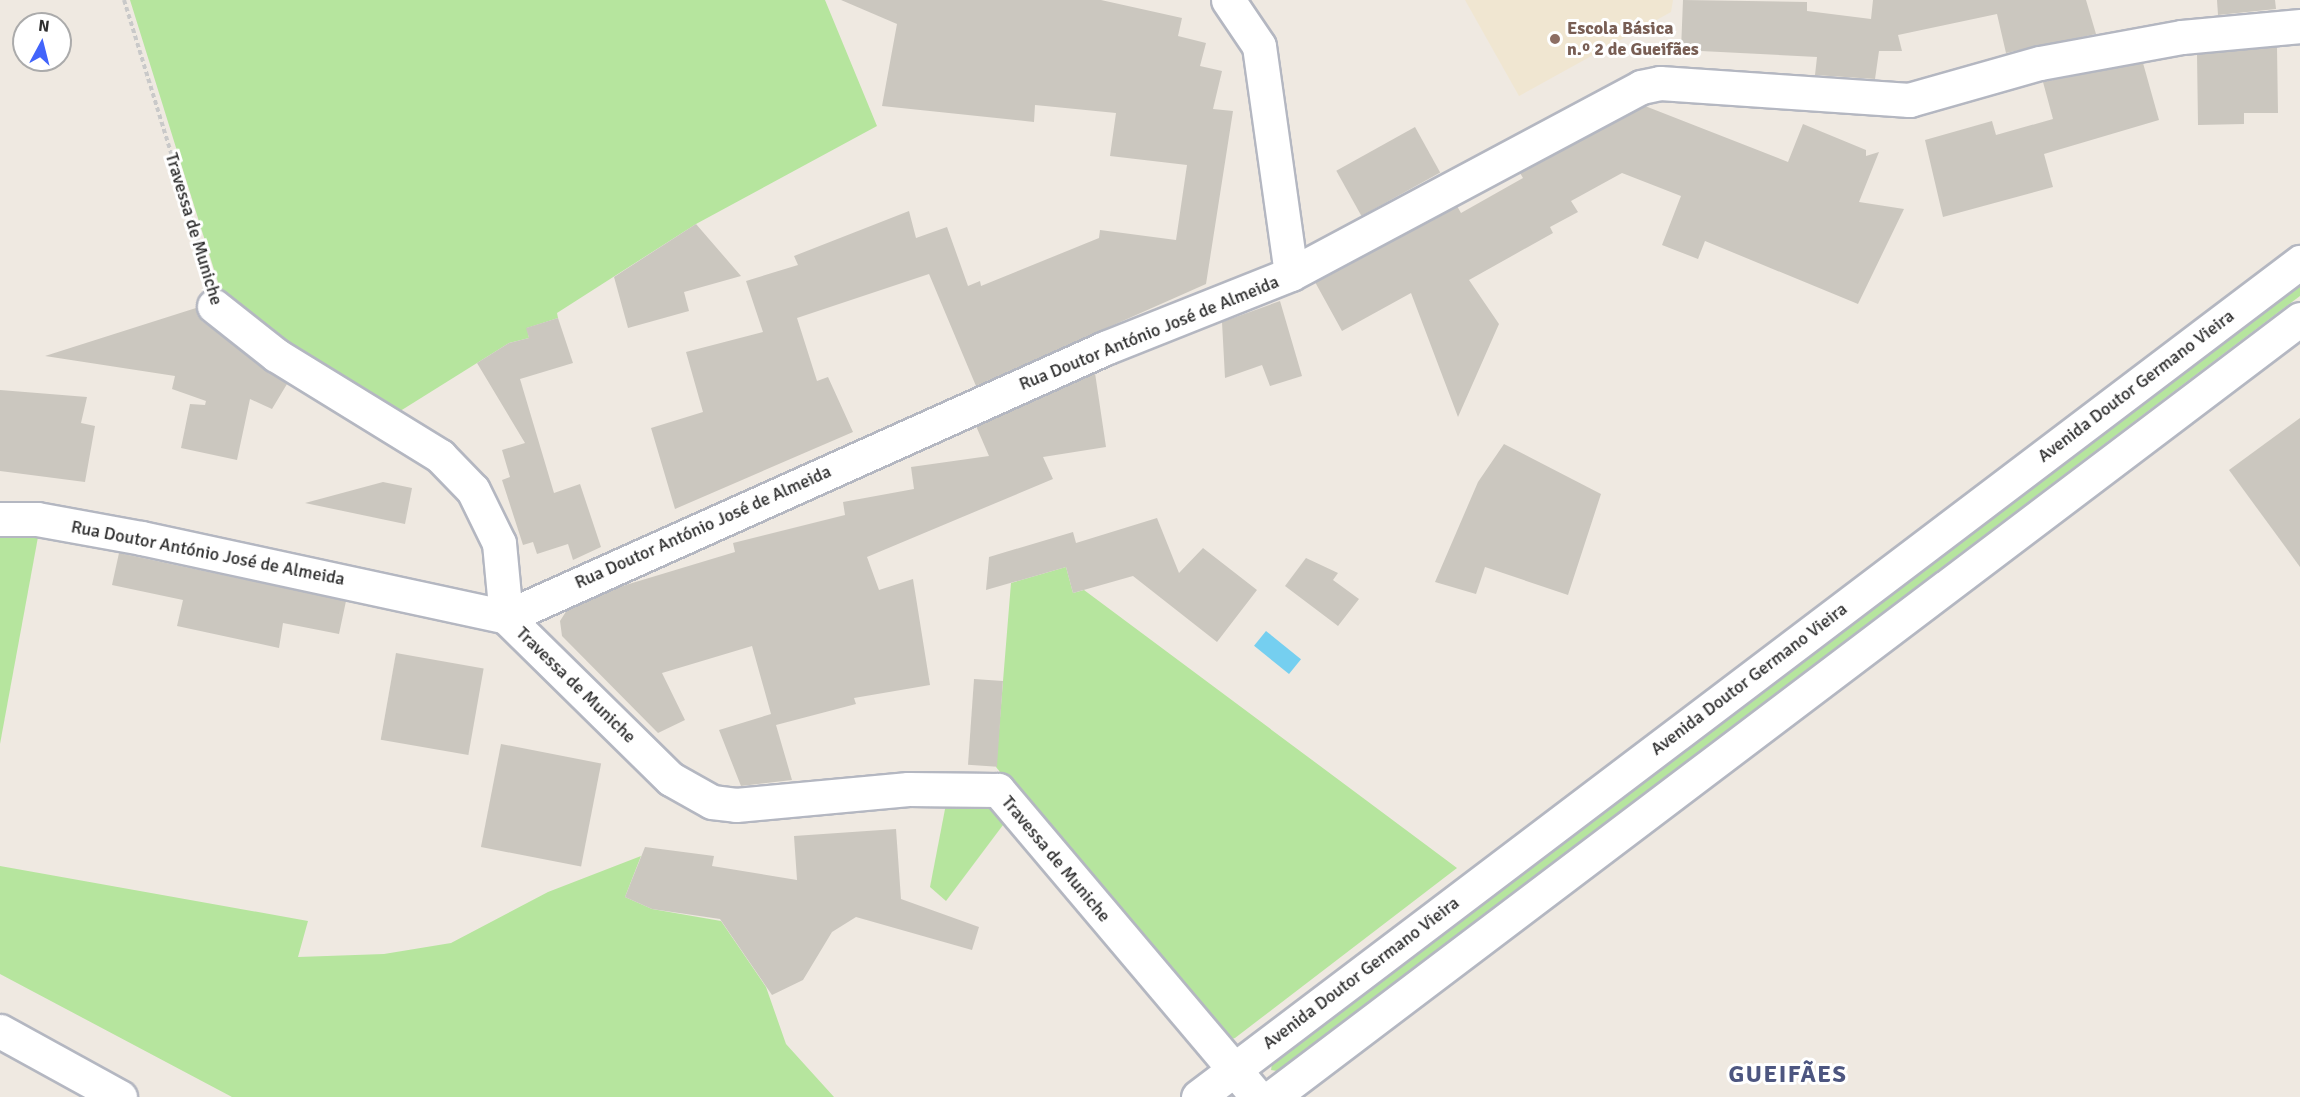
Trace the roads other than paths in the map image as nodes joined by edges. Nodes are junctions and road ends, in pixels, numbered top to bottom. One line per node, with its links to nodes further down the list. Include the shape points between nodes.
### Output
1 (1228, 0): 4 (street, via 1252,29 1261,55)
2 (2300, 26): 4 (street, Rua Doutor António José de Almeida, via 2182,37 2040,63 1909,100 1660,83 1641,87)
3 (2300, 262): 10 (street, Avenida Doutor Germano Vieira)
4 (1291, 274): 8 (street, Rua Doutor António José de Almeida, via 1105,348)
5 (214, 306): 8 (street, Travessa de Muniche, via 276,355 440,456 473,490 500,543)
6 (2300, 319): 14 (street)
7 (0, 519): 8 (street, Rua Doutor António José de Almeida, via 36,519 142,538)
8 (506, 617): 10 (street, Travessa de Muniche, via 671,779 712,802 908,789 998,790)
9 (0, 1031): 11 (street)
10 (1234, 1070): 12 (street, Avenida Doutor Germano Vieira); 13 (street, Travessa de Muniche)
11 (120, 1097)
12 (1198, 1097)
13 (1257, 1097)
14 (1272, 1097)

